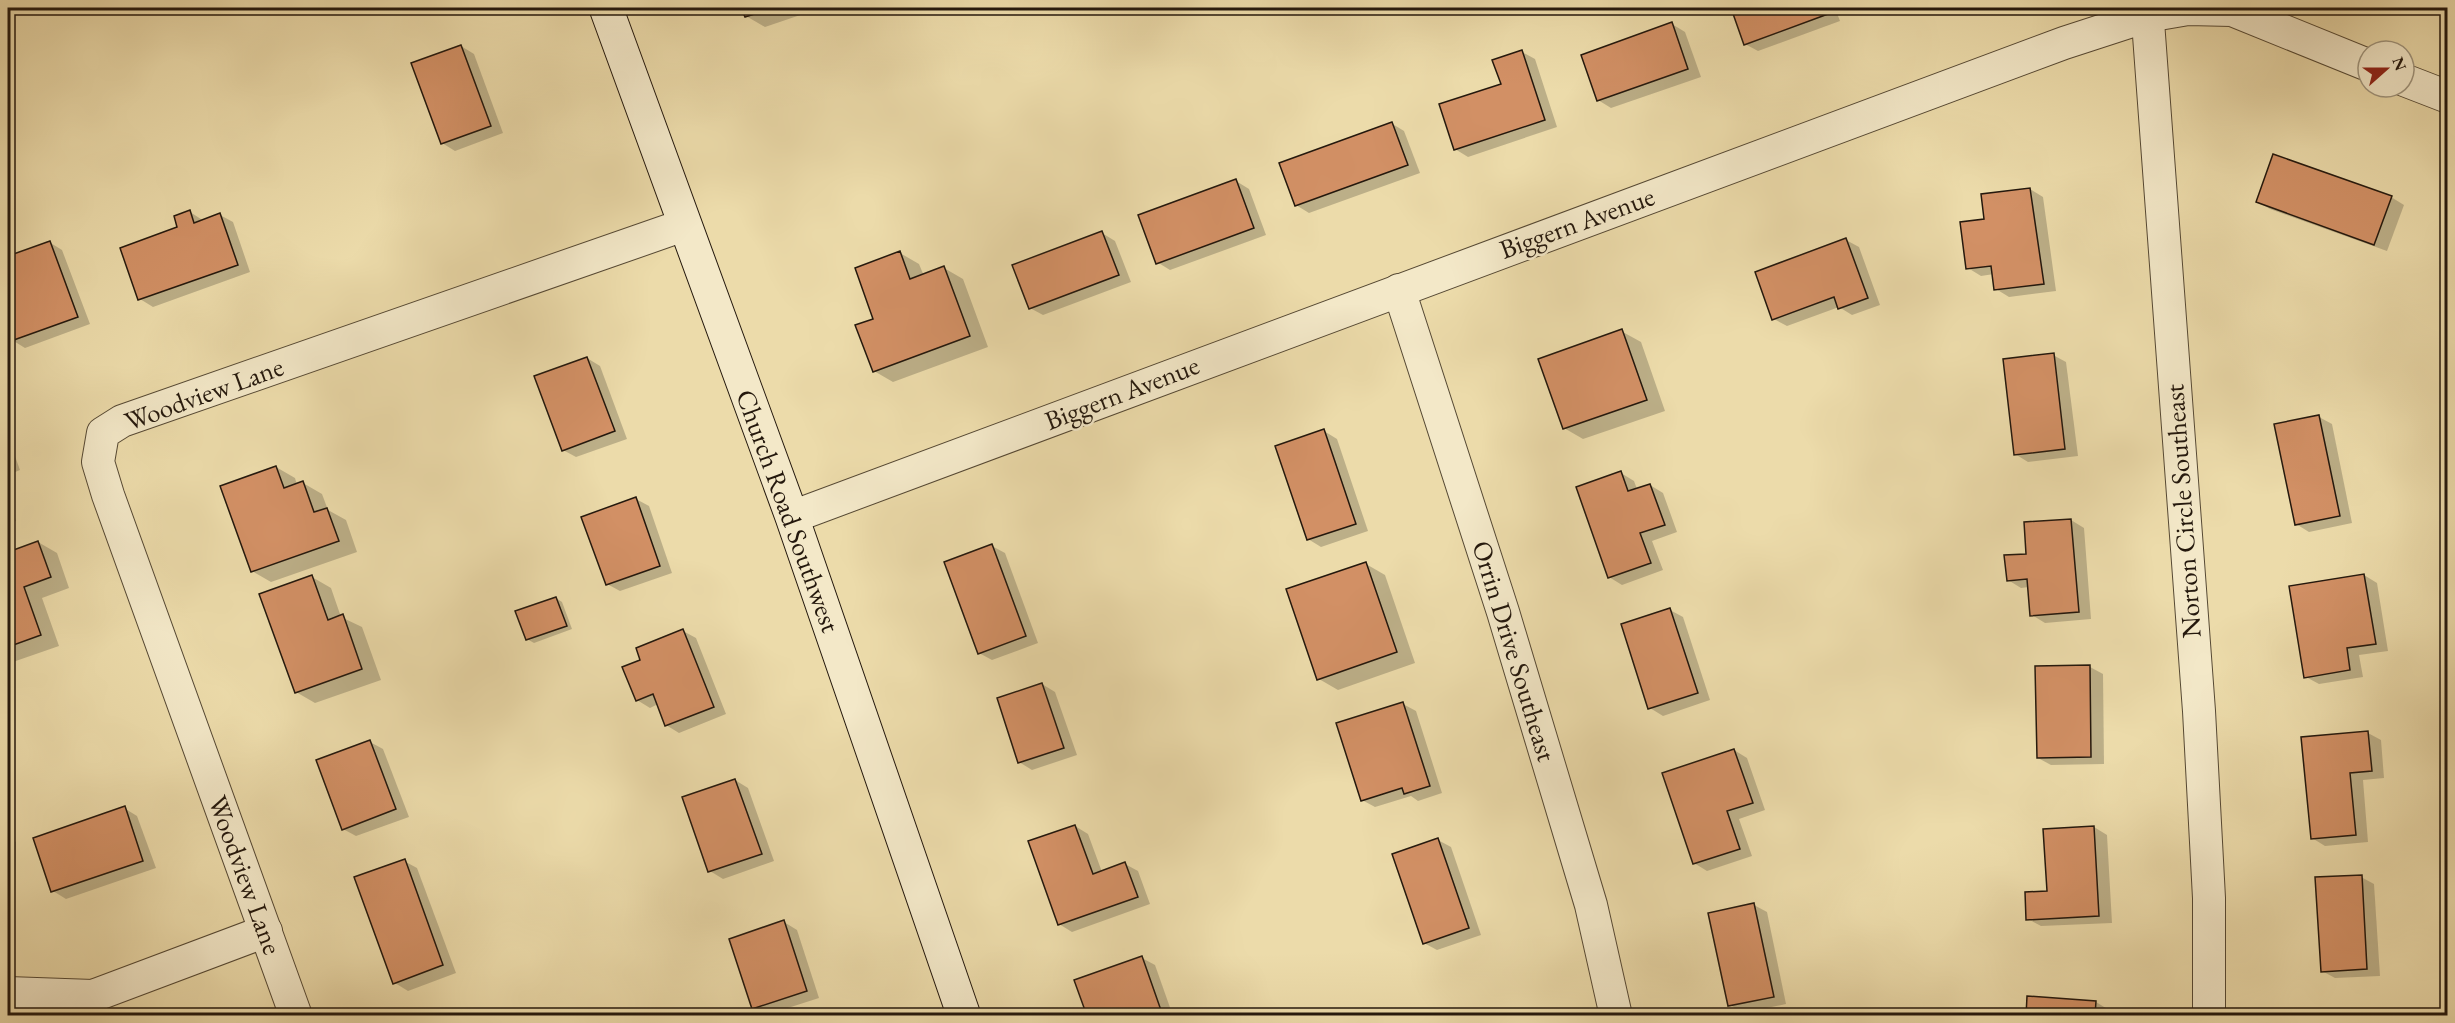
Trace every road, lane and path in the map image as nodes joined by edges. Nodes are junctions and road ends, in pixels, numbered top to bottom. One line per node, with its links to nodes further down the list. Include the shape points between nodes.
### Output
1 (606, 8): 6 (street, Church Road Southwest)
2 (2147, 11): 3 (street, Biggern Avenue, via 2232,10); 7 (street, Biggern Avenue); 14 (street, Norton Circle Southeast, via 2199,711 2209,898)
3 (2356, 60)
4 (2416, 85): 5 (street)
5 (2448, 97)
6 (684, 225): 8 (street, Church Road Southwest); 9 (street, Woodview Lane, via 122,421 103,433 98,462 108,495)
7 (1399, 290): 8 (street, Biggern Avenue); 13 (street, Orrin Drive Southeast, via 1503,612 1588,894)
8 (792, 518): 12 (street, Church Road Southwest)
9 (266, 931): 10 (street, via 93,996); 11 (street, Woodview Lane)
10 (8, 993)
11 (296, 1016)
12 (964, 1016)
13 (1616, 1016)
14 (2210, 1016)

